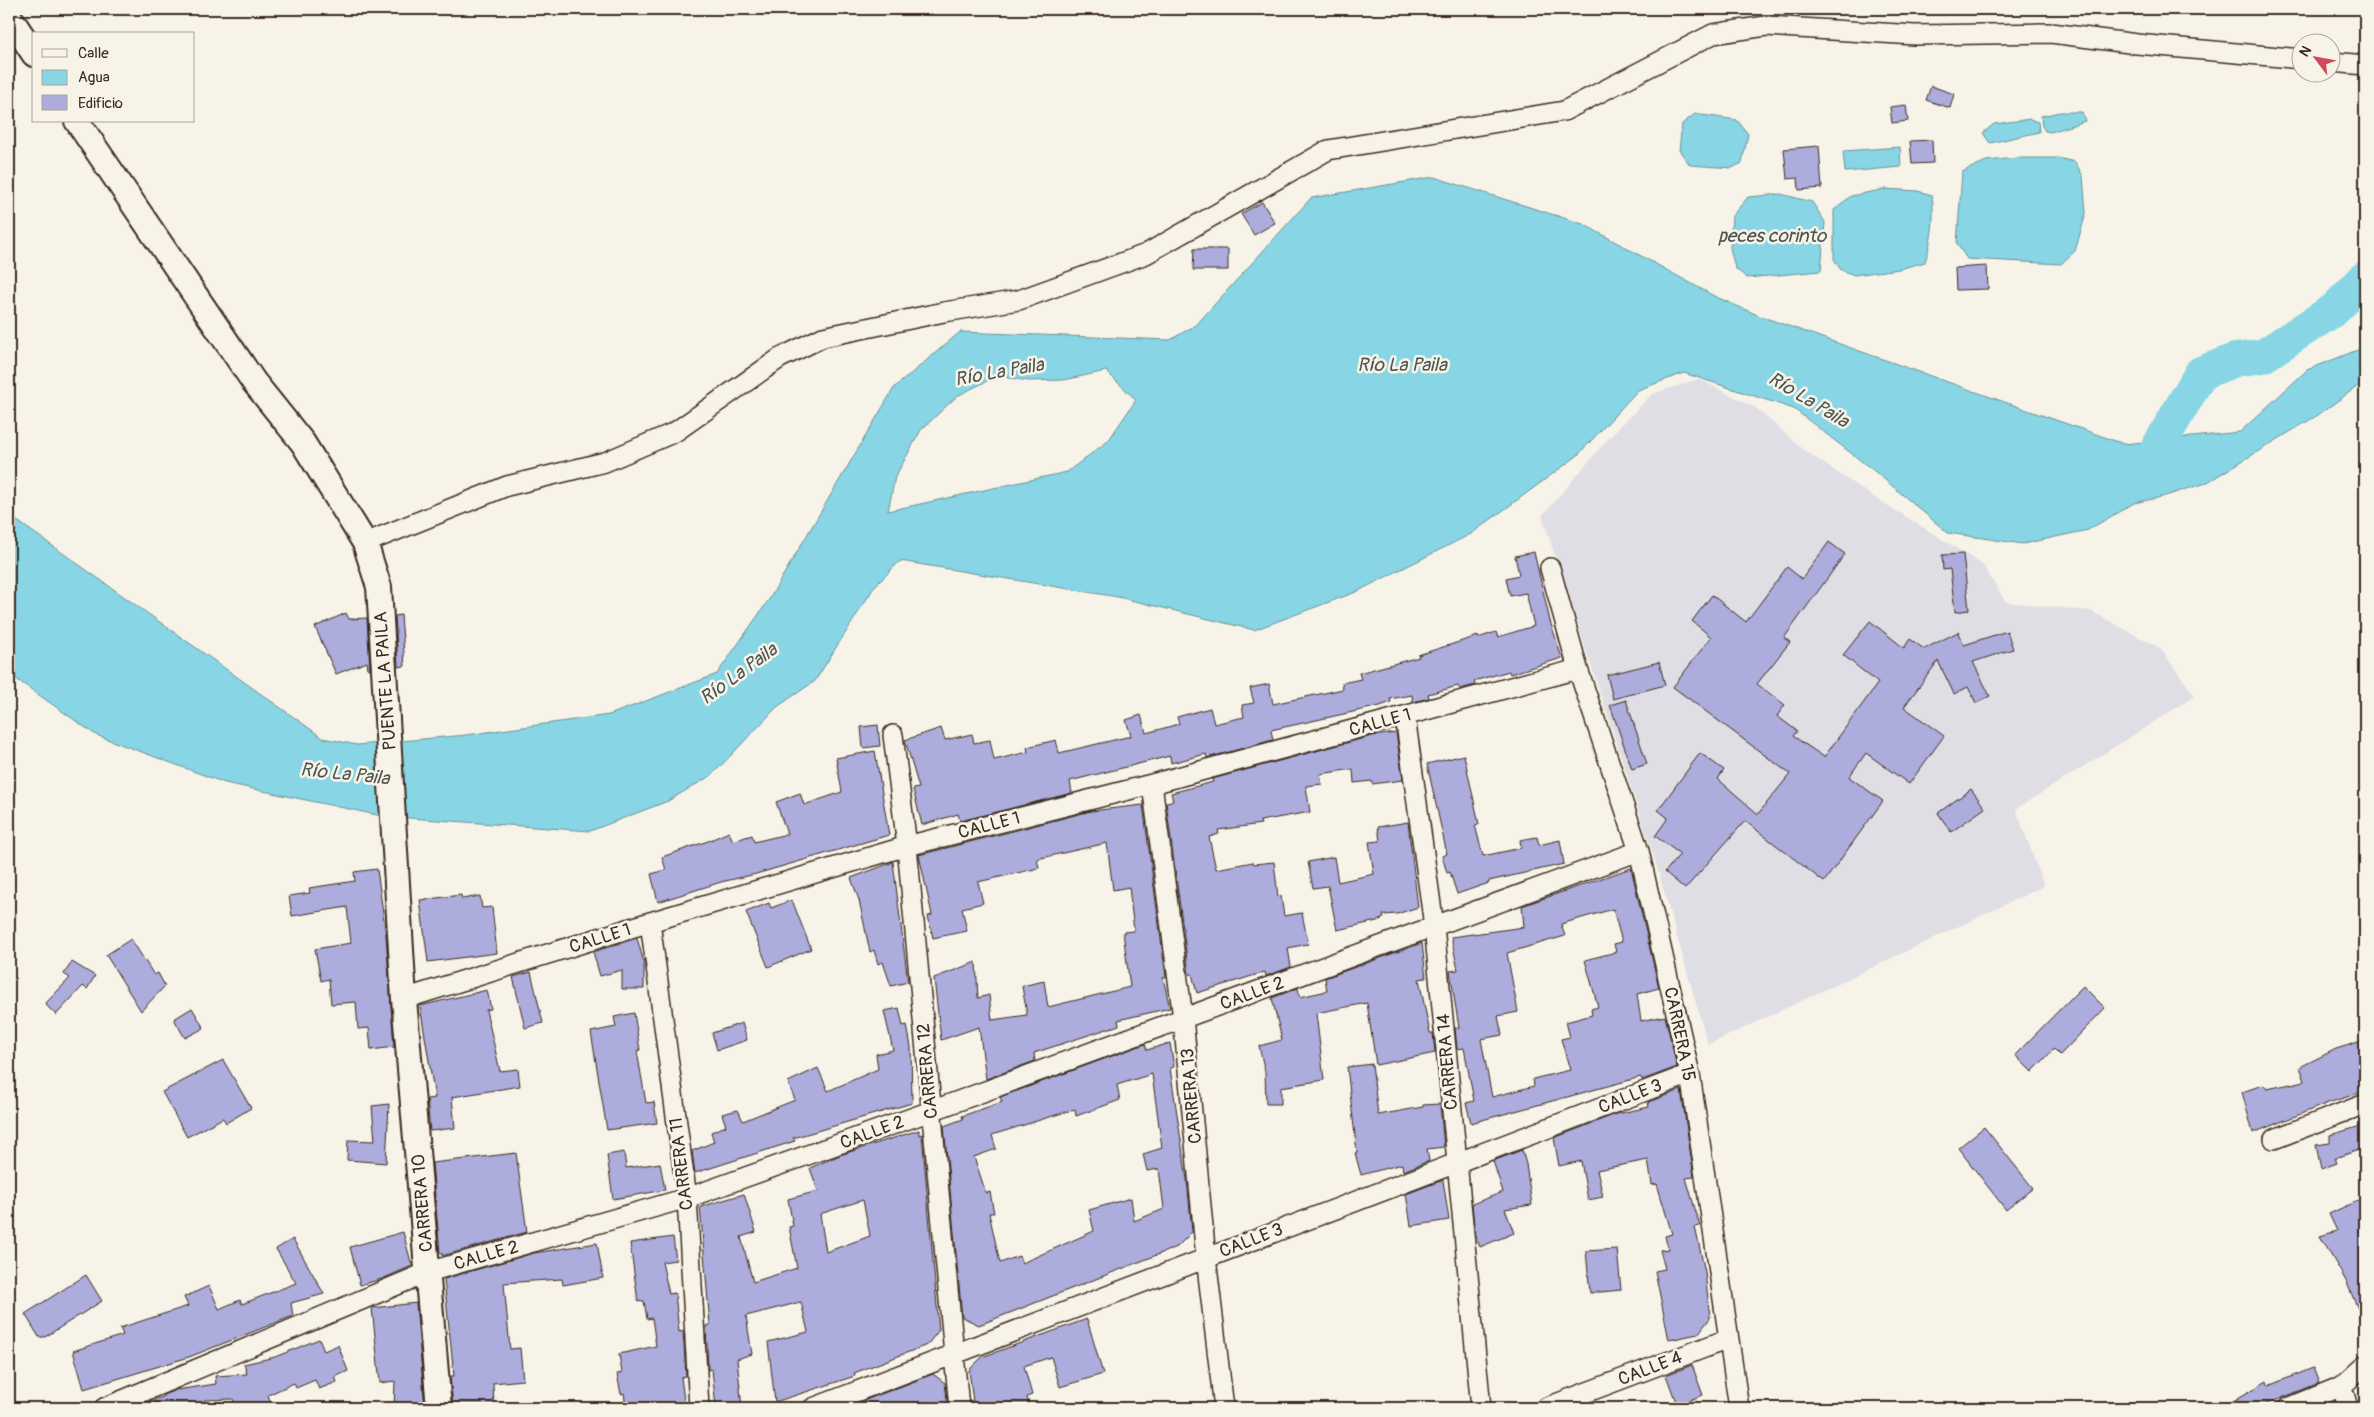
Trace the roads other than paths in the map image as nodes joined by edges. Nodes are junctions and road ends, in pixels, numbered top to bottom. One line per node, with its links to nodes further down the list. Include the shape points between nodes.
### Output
1 (9, 16): 2 (main road)
2 (32, 51)
3 (2292, 58): 7 (street, via 2137,44 2051,32 1915,35 1766,26 1713,34 1564,111 1328,150 1146,254 1019,300 824,336 780,358 675,432 605,462 507,486)
4 (2342, 63): 5 (street)
5 (2365, 65)
6 (78, 122): 7 (main road, PUENTE LA PAILA, via 254,382 303,443)
7 (365, 543): 17 (main road, PUENTE LA PAILA, via 380,587)
8 (1550, 568): 9 (street, CARRERA 15)
9 (1578, 669): 10 (street, CALLE 1); 14 (street, CARRERA 15)
10 (1404, 716): 12 (street, CALLE 1); 16 (street, CARRERA 14)
11 (893, 735): 13 (street, CARRERA 12)
12 (1152, 784): 13 (street, CALLE 1); 18 (street, CARRERA 13)
13 (906, 846): 15 (street, CALLE 1); 21 (street, CARRERA 12)
14 (1639, 850): 16 (street, CALLE 2); 19 (street, CARRERA 15)
15 (650, 922): 17 (street, CALLE 1); 24 (street, CARRERA 11)
16 (1434, 926): 18 (street, CALLE 2); 23 (street, CARRERA 14)
17 (404, 999): 26 (main road, CARRERA 10)
18 (1184, 1018): 21 (street, CALLE 2); 25 (street, CARRERA 13)
19 (1690, 1074): 23 (street, CALLE 3); 27 (street, CARRERA 15)
20 (2365, 1104): 22 (street)
21 (931, 1111): 24 (street, CALLE 2); 28 (street, CARRERA 12)
22 (2274, 1139)
23 (1456, 1162): 25 (street, CALLE 3); 38 (street, CARRERA 14)
24 (687, 1198): 26 (street, CALLE 2); 34 (street, CARRERA 11)
25 (1206, 1258): 28 (street, CALLE 3); 37 (street, CARRERA 13)
26 (428, 1272): 31 (street, CALLE 2); 33 (main road, CARRERA 10)
27 (1728, 1338): 39 (street, CALLE 4); 40 (street, CARRERA 15)
28 (954, 1354): 35 (street, CALLE 3); 36 (street, CARRERA 12)
29 (2365, 1365): 30 (street)
30 (2342, 1386): 41 (street); 42 (street)
31 (151, 1399): 32 (street, CALLE 2)
32 (104, 1408)
33 (439, 1408)
34 (699, 1408)
35 (813, 1408)
36 (959, 1408)
37 (1224, 1408)
38 (1481, 1408)
39 (1545, 1408)
40 (1739, 1408)
41 (2288, 1408)
42 (2348, 1408)

